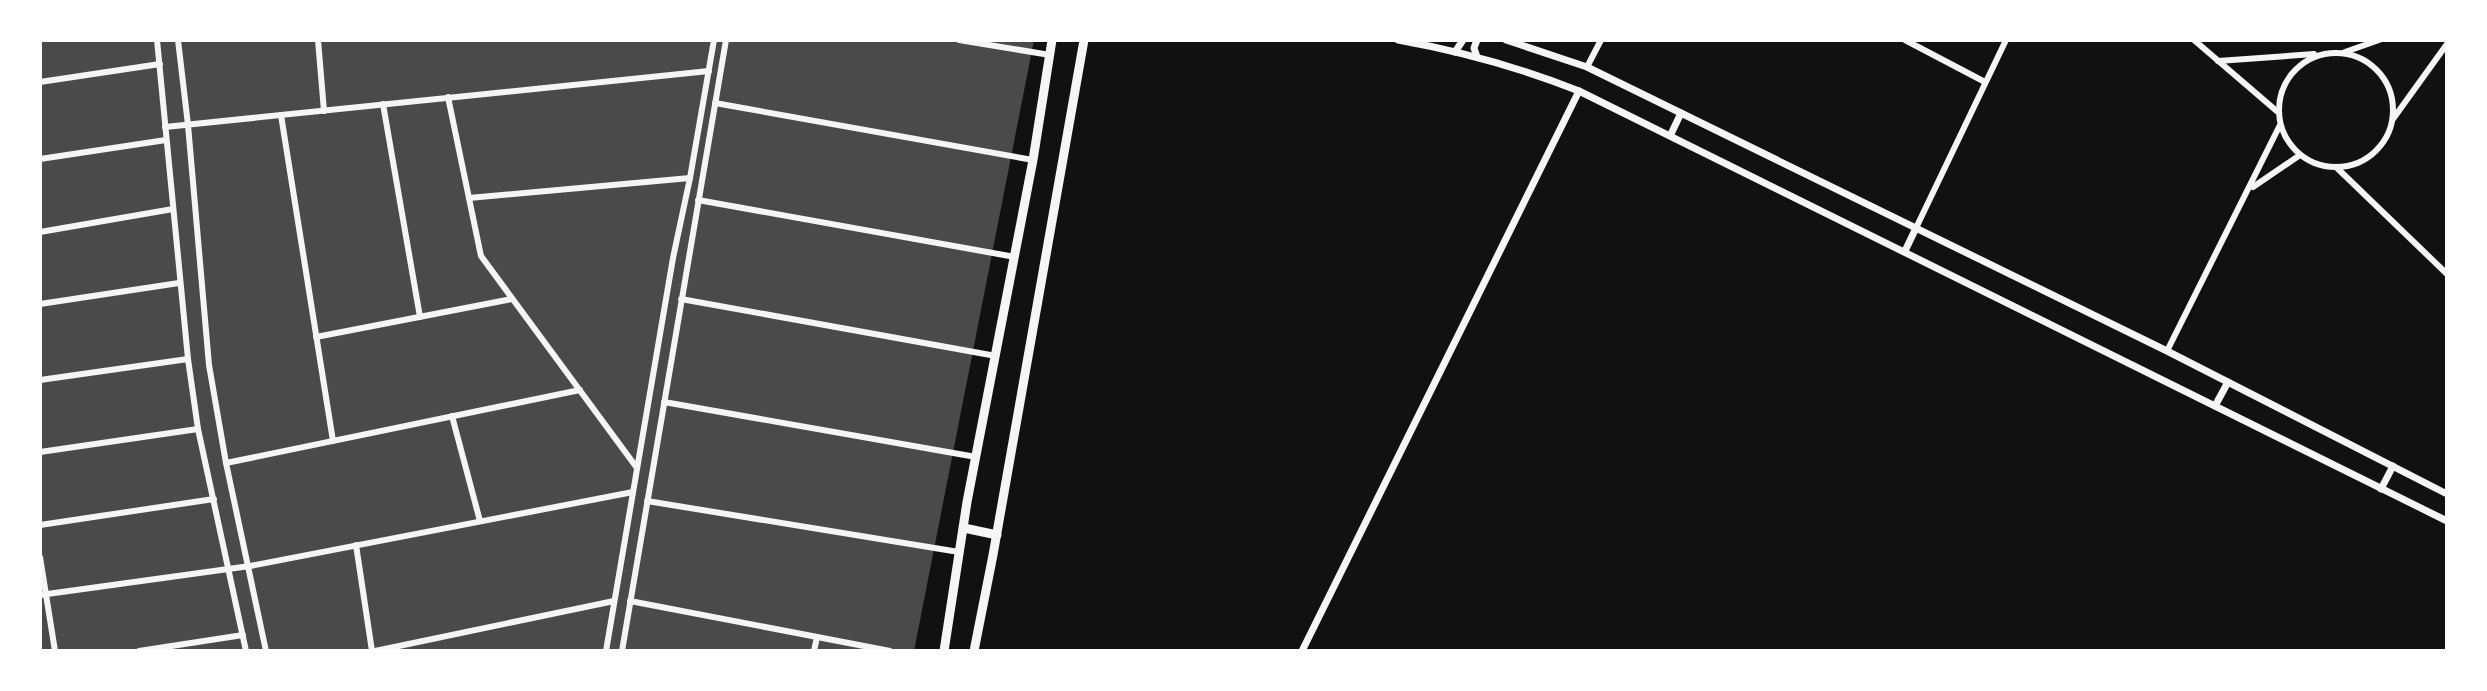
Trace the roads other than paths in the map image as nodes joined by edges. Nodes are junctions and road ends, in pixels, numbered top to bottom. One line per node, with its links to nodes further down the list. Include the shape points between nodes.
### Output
1 (157, 40): 25 (street)
2 (178, 40): 39 (street)
3 (318, 40): 34 (street)
4 (714, 40): 27 (street)
5 (726, 40): 32 (street)
6 (959, 40): 22 (street)
7 (1052, 40): 22 (main road)
8 (1084, 40): 91 (main road)
9 (1398, 40): 19 (street)
10 (1463, 40): 19 (street)
11 (1477, 40): 23 (street)
12 (1506, 40): 26 (street)
13 (1601, 40): 26 (street)
14 (1905, 40): 29 (street)
15 (2006, 40): 29 (street)
16 (2194, 40): 24 (street)
17 (2379, 40): 21 (street)
18 (2446, 47): 38 (street)
19 (1455, 52): 23 (street)
20 (2325, 53): 21 (street); 24 (street); 36 (street, via 2291,75)
21 (2343, 53): 38 (street, via 2376,69 2392,100)
22 (1050, 55): 46 (main road)
23 (1477, 57): 30 (street)
24 (2218, 61): 36 (street)
25 (160, 64): 28 (street); 41 (street)
26 (1587, 67): 35 (street)
27 (709, 71): 31 (street); 48 (street)
28 (40, 82)
29 (1985, 82): 53 (street)
30 (1579, 91): 42 (street); 115 (street)
31 (448, 97): 33 (street); 50 (street)
32 (715, 103): 46 (street); 51 (street)
33 (383, 104): 34 (street); 64 (street)
34 (324, 111): 37 (street)
35 (1681, 113): 42 (street); 53 (street)
36 (2279, 113): 40 (street)
37 (281, 115): 39 (street); 65 (street)
38 (2393, 119): 47 (street, via 2379,148 2352,165)
39 (188, 125): 41 (street); 79 (street, via 209,365)
40 (2280, 125): 44 (street); 49 (street)
41 (165, 127): 43 (street)
42 (1671, 134): 55 (street)
43 (166, 140): 45 (street); 52 (street)
44 (2300, 155): 47 (street); 49 (street)
45 (40, 159)
46 (1033, 160): 56 (main road)
47 (2336, 167): 59 (street)
48 (690, 178): 50 (street); 57 (street)
49 (2250, 189): 66 (street)
50 (469, 198): 61 (street, via 481,256)
51 (698, 200): 56 (street); 58 (street)
52 (173, 209): 54 (street); 60 (street)
53 (1916, 228): 55 (street); 66 (street)
54 (40, 232)
55 (1905, 251): 73 (street)
56 (1015, 257): 67 (main road)
57 (673, 258): 58 (street); 81 (street)
58 (688, 261): 62 (street)
59 (2447, 274)
60 (179, 283): 63 (street); 68 (street)
61 (512, 299): 64 (street); 71 (street)
62 (681, 299): 67 (street); 72 (street)
63 (40, 304)
64 (420, 317): 65 (street)
65 (316, 337): 76 (street)
66 (2167, 351): 70 (street)
67 (996, 356): 78 (main road)
68 (188, 359): 69 (street); 75 (street)
69 (40, 380)
70 (2228, 382): 73 (street); 80 (street)
71 (580, 390): 74 (street); 81 (street)
72 (664, 402): 78 (street); 86 (street)
73 (2215, 406): 82 (street)
74 (452, 416): 76 (street); 87 (street)
75 (198, 429): 77 (street); 85 (street)
76 (333, 441): 79 (street)
77 (40, 452)
78 (976, 457): 90 (main road)
79 (226, 463): 97 (street)
80 (2393, 466): 82 (street); 84 (street)
81 (637, 468): 83 (street)
82 (2381, 489): 88 (street)
83 (633, 492): 87 (street); 92 (street)
84 (2447, 494)
85 (214, 499): 89 (street); 98 (street)
86 (647, 501): 93 (street); 95 (street)
87 (480, 521): 94 (street)
88 (2447, 521)
89 (40, 525)
90 (964, 528): 91 (main road); 95 (main road)
91 (997, 535): 114 (main road)
92 (625, 536): 93 (street); 100 (street)
93 (641, 538): 101 (street)
94 (356, 545): 97 (street); 108 (street)
95 (959, 552): 113 (main road)
96 (40, 557): 99 (street)
97 (250, 566): 98 (street); 107 (street)
98 (230, 568): 99 (street); 102 (street)
99 (43, 595): 104 (street)
100 (614, 601): 108 (street); 109 (street)
101 (630, 601): 103 (street); 110 (street)
102 (243, 635): 105 (street); 106 (street)
103 (817, 637): 111 (street); 112 (street)
104 (55, 651)
105 (139, 651)
106 (246, 651)
107 (266, 651)
108 (374, 651)
109 (606, 651)
110 (622, 651)
111 (814, 651)
112 (890, 651)
113 (944, 651)
114 (974, 651)
115 (1302, 651)

